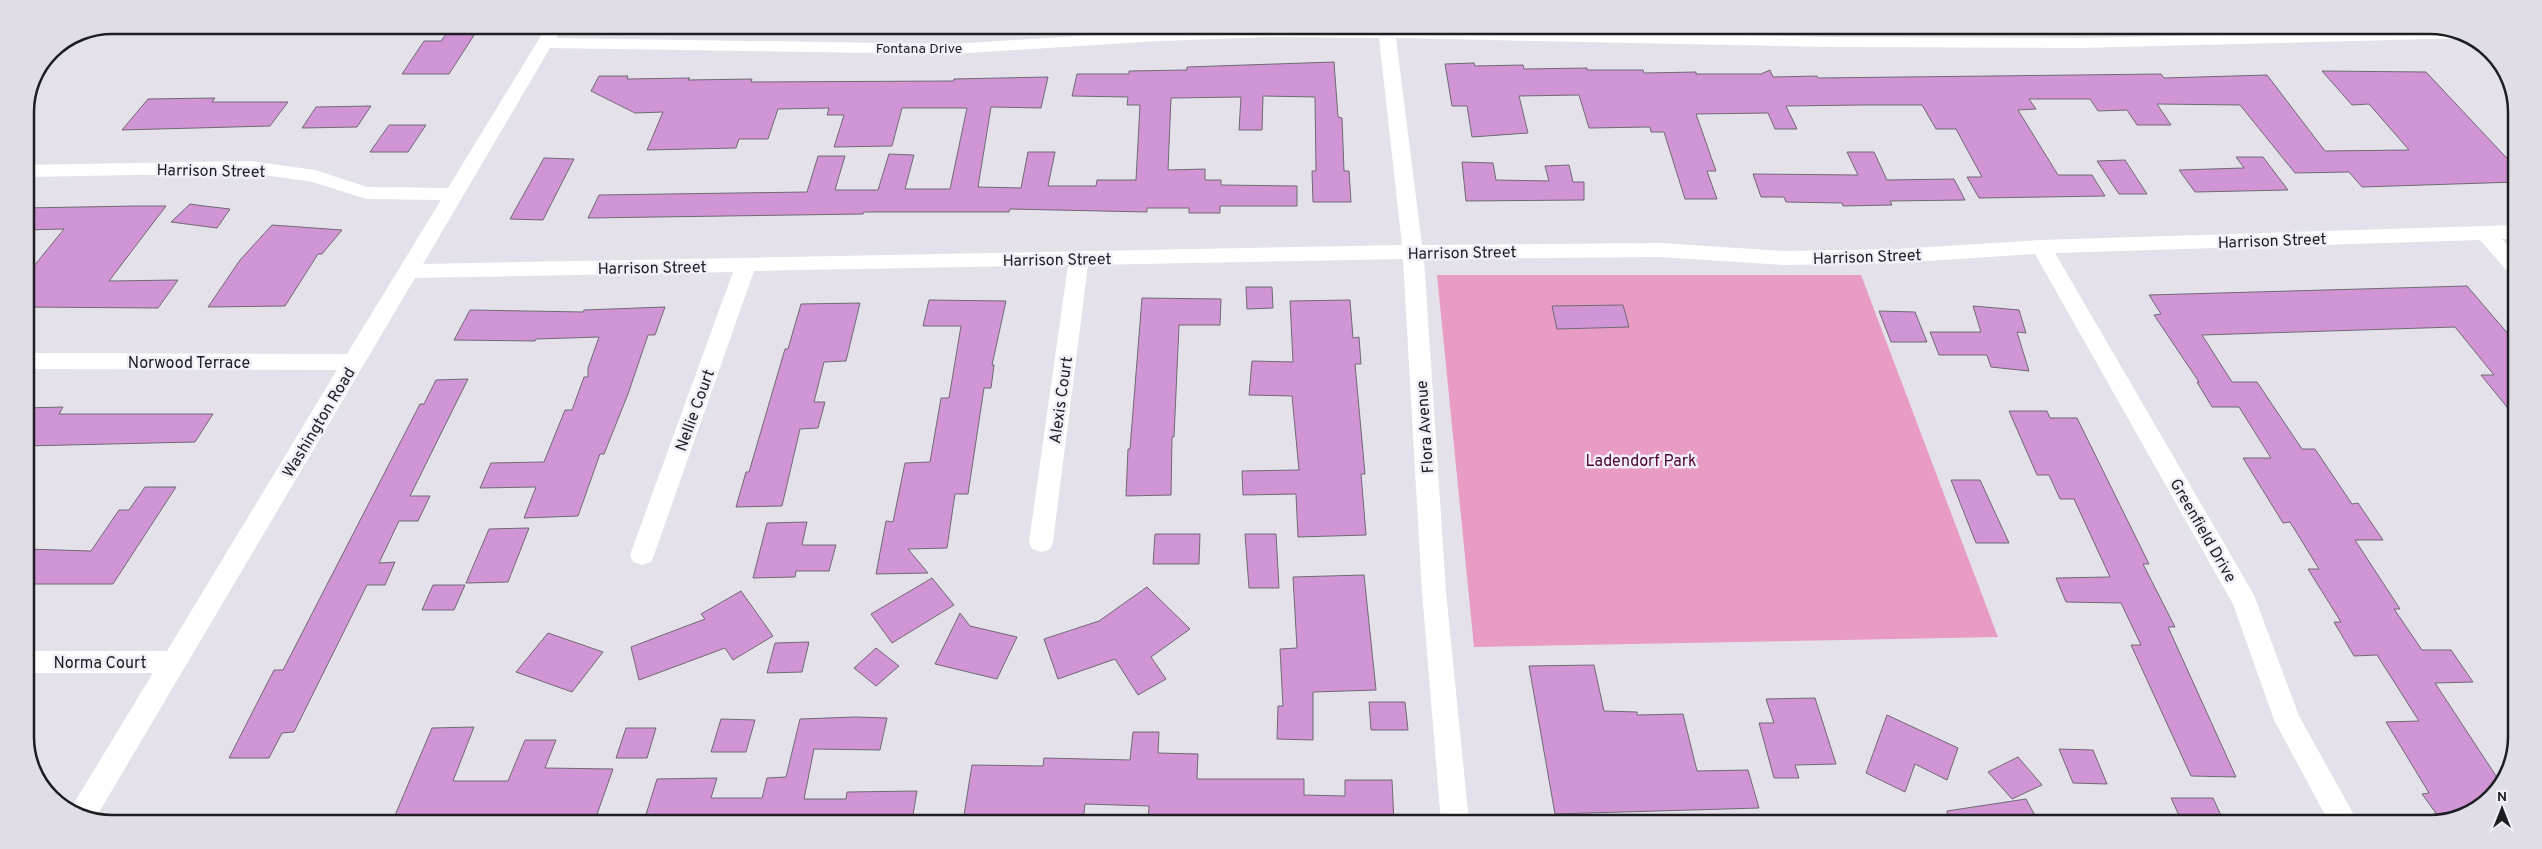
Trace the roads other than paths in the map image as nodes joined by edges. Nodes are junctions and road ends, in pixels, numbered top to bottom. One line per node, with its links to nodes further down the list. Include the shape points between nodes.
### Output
1 (550, 34): 2 (street, Fontana Drive, via 952,49); 7 (street, Washington Road)
2 (1212, 34)
3 (1386, 34): 11 (street, Flora Avenue)
4 (1530, 34): 5 (street, Fontana Drive, via 1819,42 2078,43)
5 (2442, 34)
6 (34, 171): 7 (street, Harrison Street, via 250,167 315,176 366,193)
7 (454, 194): 15 (street, Washington Road)
8 (2508, 232): 9 (street, Harrison Street)
9 (2485, 233): 10 (street, Harrison Street); 13 (street)
10 (2041, 247): 11 (street, Harrison Street, via 1897,256 1783,258 1660,250); 24 (street, Greenfield Drive, via 2245,602 2287,720)
11 (1413, 252): 12 (street, Harrison Street); 23 (street, Flora Avenue, via 1434,592)
12 (1079, 258): 14 (street, Harrison Street); 18 (street, Alexis Court)
13 (2508, 259)
14 (746, 265): 15 (street, Harrison Street); 19 (street, Nellie Court)
15 (408, 271): 17 (street, Washington Road)
16 (34, 361): 17 (street, Norwood Terrace)
17 (354, 362): 21 (street, Washington Road)
18 (1041, 542)
19 (642, 556)
20 (34, 662): 21 (street, Norma Court)
21 (174, 662): 22 (street, Washington Road)
22 (85, 810)
23 (1455, 815)
24 (2340, 815)

